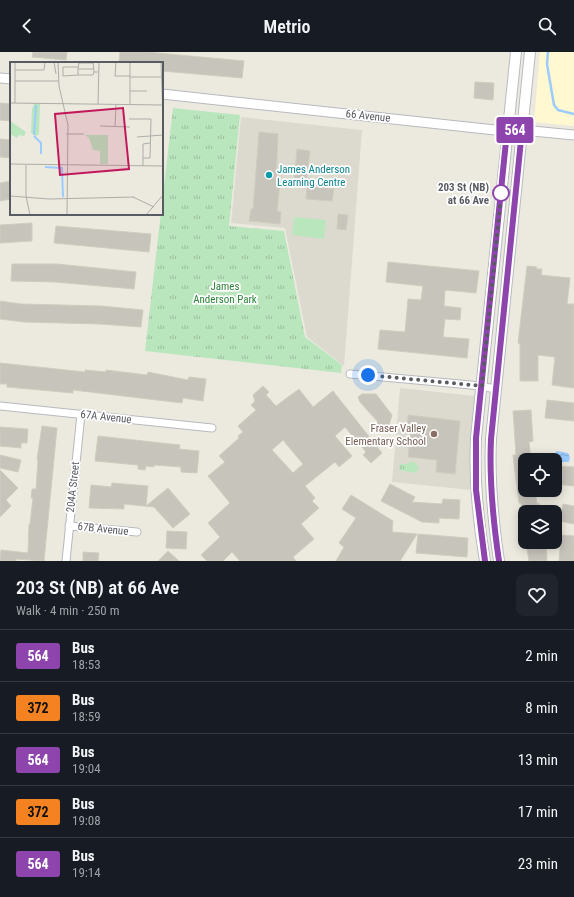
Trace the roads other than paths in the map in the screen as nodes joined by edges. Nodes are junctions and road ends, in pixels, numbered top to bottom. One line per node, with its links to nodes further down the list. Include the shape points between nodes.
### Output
1 (516, 52): 6 (main road)
2 (530, 52): 7 (main road)
3 (0, 78): 4 (street)
4 (10, 79)
5 (163, 94): 6 (street, 66 Avenue)
6 (508, 130): 7 (street, 66 Avenue); 10 (main road)
7 (522, 130): 8 (street, 66 Avenue); 11 (main road)
8 (574, 135)
9 (350, 374): 10 (street)
10 (482, 386): 11 (street); 18 (main road, via 475,464 479,525)
11 (496, 389): 19 (main road, via 490,464 493,523)
12 (0, 406): 13 (street, 67A Avenue)
13 (81, 414): 14 (street, 67A Avenue); 15 (street, 204A Street)
14 (212, 428)
15 (69, 526): 16 (street, 67B Avenue); 17 (street, 204A Street)
16 (137, 532)
17 (66, 561)
18 (485, 561)
19 (500, 561)

